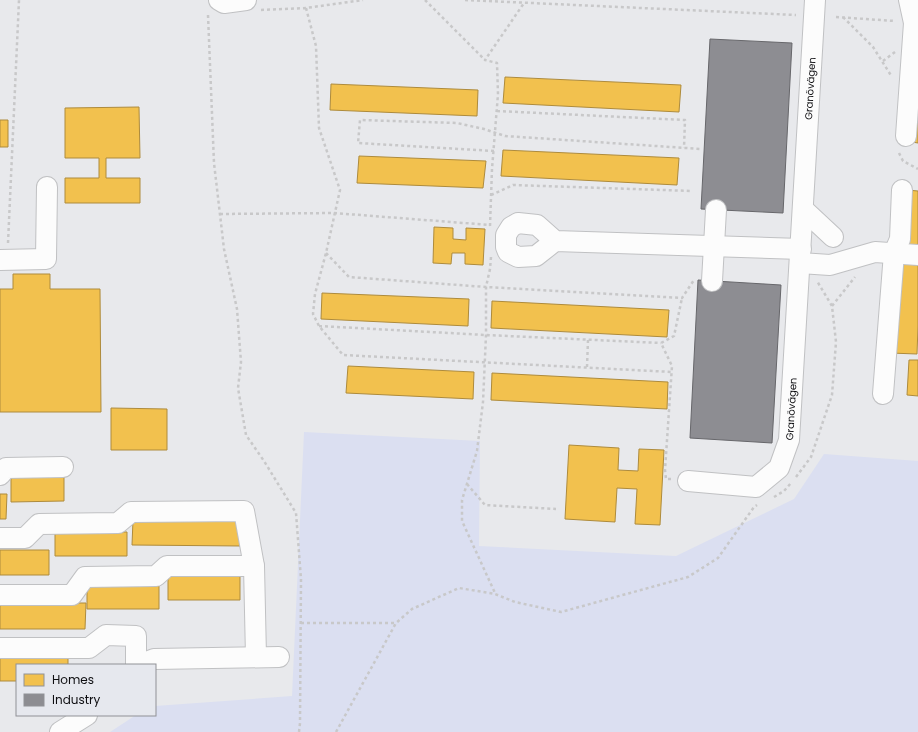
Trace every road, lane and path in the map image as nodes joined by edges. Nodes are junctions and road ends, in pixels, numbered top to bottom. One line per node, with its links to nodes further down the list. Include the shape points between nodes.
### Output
1 (19, 0): 43 (path)
2 (364, 0): 10 (path)
3 (425, 0): 15 (path)
4 (465, 0): 7 (path)
5 (815, 0): 28 (street, Granövägen)
6 (909, 0): 14 (street)
7 (524, 3): 11 (path); 15 (path)
8 (253, 5): 9 (street, via 224,3); 10 (path)
9 (214, 7): 31 (path, via 214,164)
10 (306, 8): 30 (path, via 316,46 320,128 340,190)
11 (797, 15)
12 (836, 17): 13 (path)
13 (843, 17): 14 (path); 16 (path, via 873,47 891,76)
14 (916, 23): 19 (street)
15 (485, 60): 17 (path, via 497,63)
16 (892, 83)
17 (497, 111): 18 (path); 20 (path, via 685,120)
18 (495, 133): 20 (path, via 505,136); 22 (path); 22 (path, via 457,123 360,120 358,143)
19 (902, 142): 23 (path, via 903,161)
20 (684, 148): 21 (path)
21 (701, 149)
22 (494, 151): 27 (path)
23 (918, 169)
24 (47, 187): 43 (street, via 46,259)
25 (902, 190): 38 (street, via 900,239)
26 (692, 191): 27 (path, via 513,186)
27 (491, 194): 32 (path)
28 (803, 209): 34 (street); 41 (street, Granövägen)
29 (716, 210): 36 (street)
30 (334, 213): 31 (path); 32 (path); 37 (path)
31 (220, 214): 68 (path, via 224,249 237,309 241,362 238,388 246,435 296,513)
32 (490, 225): 33 (path)
33 (490, 231)
34 (833, 237)
35 (555, 241): 36 (street)
36 (714, 246): 41 (street); 44 (street)
37 (326, 253): 45 (path, via 349,277); 48 (path, via 313,308)
38 (894, 253): 39 (street); 42 (street, via 875,252); 55 (street)
39 (918, 255)
40 (491, 256): 45 (path)
41 (800, 256): 42 (street, via 830,265); 47 (path); 59 (street, Granövägen, via 789,440 779,468 756,487)
42 (859, 256): 47 (path, via 856,275)
43 (4, 260)
44 (705, 278): 46 (path)
45 (486, 287): 46 (path); 49 (path)
46 (682, 298): 51 (path, via 674,336)
47 (832, 306): 61 (path, via 836,342 832,395 811,458 784,492)
48 (319, 326): 49 (path); 52 (path, via 343,355)
49 (486, 335): 50 (path); 52 (path)
50 (588, 340): 51 (path); 53 (path)
51 (661, 343): 54 (path, via 672,366)
52 (485, 362): 53 (path); 60 (path, via 477,451)
53 (587, 367): 54 (path)
54 (672, 372): 57 (path)
55 (883, 394)
56 (62, 466): 58 (street, via 6,468)
57 (665, 470)
58 (0, 475)
59 (688, 481)
60 (467, 484): 63 (path, via 485,505); 66 (path, via 462,500 462,521)
61 (772, 498)
62 (760, 504): 66 (path, via 754,507 718,558 688,577 561,612 515,602)
63 (556, 509)
64 (0, 538): 65 (street, via 25,538 39,524 118,523 131,512 244,511)
65 (254, 566): 67 (street, via 166,566 156,576 85,577 72,595); 71 (street)
66 (496, 594): 69 (path, via 459,588 412,609)
67 (0, 595)
68 (301, 623): 69 (path); 77 (path)
69 (396, 623): 78 (path)
70 (0, 648): 73 (street, via 89,648 106,635 136,636)
71 (256, 657): 72 (street); 74 (street, via 154,659)
72 (279, 657)
73 (137, 664)
74 (140, 664)
75 (85, 716): 76 (street)
76 (60, 732)
77 (299, 732)
78 (336, 732)

